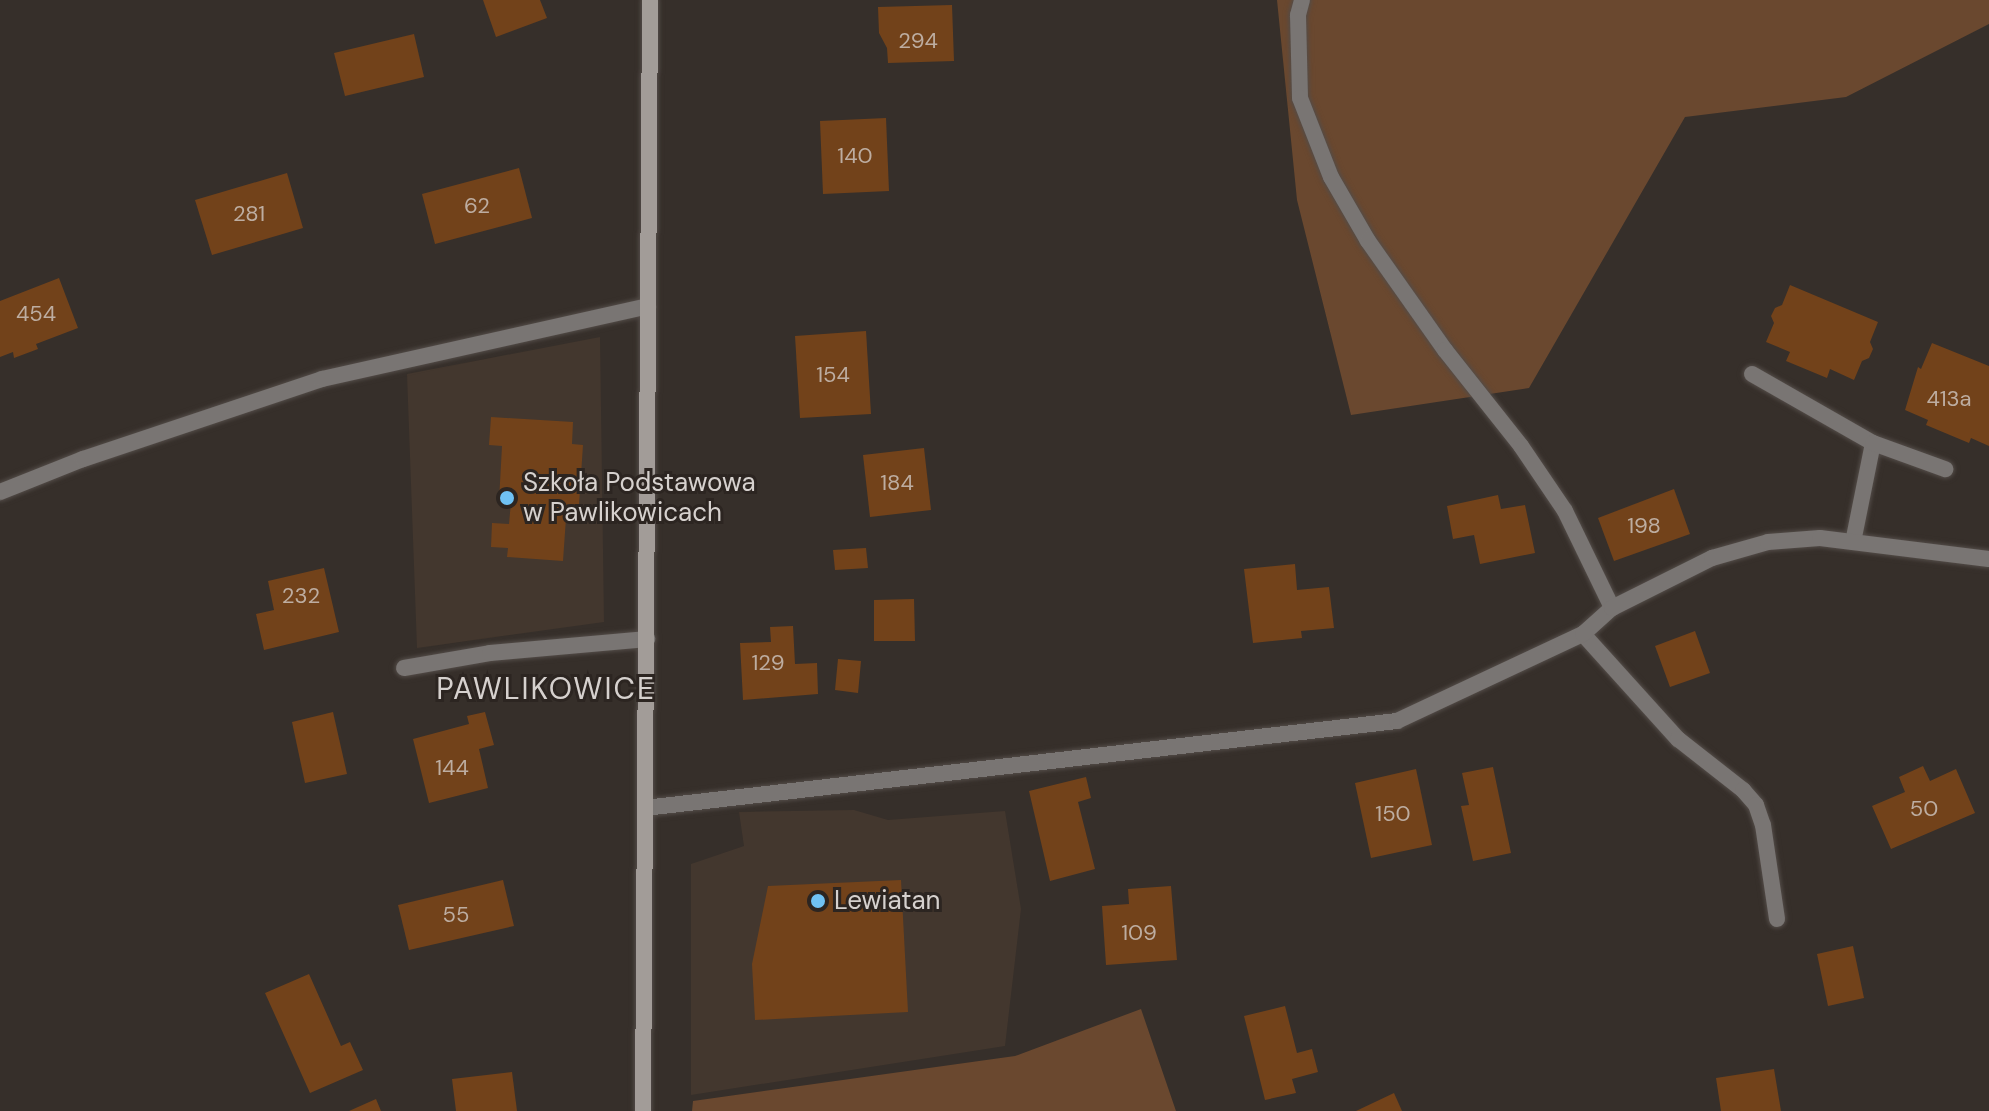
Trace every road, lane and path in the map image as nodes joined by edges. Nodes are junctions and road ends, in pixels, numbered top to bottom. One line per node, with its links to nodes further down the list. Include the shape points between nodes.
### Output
1 (650, 0): 3 (main road)
2 (1302, 0): 10 (street, via 1300,98 1331,177 1368,241 1565,511)
3 (648, 306): 7 (street, via 322,379); 12 (main road)
4 (1752, 374): 5 (street)
5 (1873, 443): 6 (street); 8 (street)
6 (1945, 469)
7 (0, 492)
8 (1853, 542): 9 (street); 10 (street, via 1768,542 1712,558)
9 (1989, 559)
10 (1612, 608): 11 (street)
11 (1583, 634): 14 (street, via 1397,721); 15 (street, via 1678,739 1756,805)
12 (647, 639): 13 (street, via 490,653); 14 (main road)
13 (404, 668)
14 (645, 808): 16 (main road)
15 (1777, 919)
16 (643, 1111)

